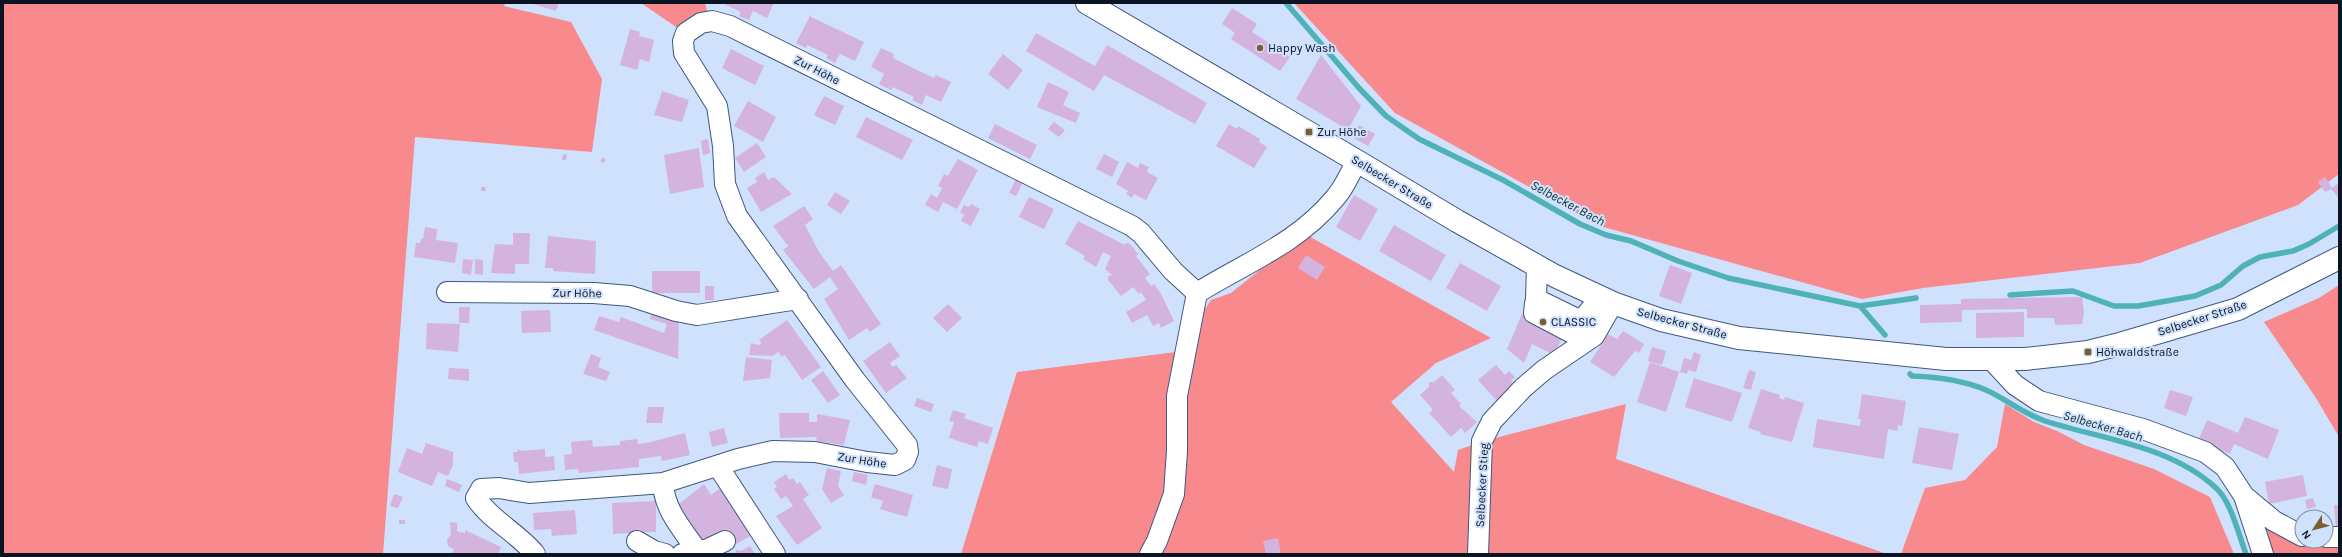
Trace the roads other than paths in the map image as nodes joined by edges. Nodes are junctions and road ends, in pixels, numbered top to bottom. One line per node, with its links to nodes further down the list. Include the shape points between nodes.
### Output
1 (1087, 3): 2 (main road, Selbecker Straße)
2 (1358, 161): 4 (main road, Selbecker Straße); 6 (street, via 1336,197 1310,223 1267,254)
3 (2339, 258): 9 (main road, Selbecker Straße, via 2238,309 2116,345 2088,352 2026,359)
4 (1537, 266): 8 (main road, Selbecker Straße); 8 (street, via 1536,299 1581,321)
5 (447, 292): 7 (street, Zur Höhe, via 594,293 630,296 697,315)
6 (1196, 293): 7 (street, Zur Höhe, via 1132,226 730,26 712,21 701,23 686,33 683,41 684,52 717,106 725,184 737,216); 20 (street, via 1177,396 1174,494)
7 (798, 300): 10 (street, Zur Höhe, via 854,380 907,445 905,460 895,465 815,452 773,451)
8 (1607, 300): 9 (main road, Selbecker Straße, via 1668,322 1761,341 1946,359); 21 (street, Selbecker Stieg, via 1594,336 1544,370 1492,421 1482,441)
9 (1991, 359): 12 (street, via 2015,385 2039,401 2143,429 2205,452 2225,467)
10 (718, 466): 11 (street, Zur Höhe); 19 (street)
11 (663, 483): 16 (street, via 663,498); 17 (street, Zur Höhe, via 529,493 500,488 481,489 476,498 480,505 512,530)
12 (2244, 496): 13 (street, via 2274,521); 22 (street)
13 (2294, 532)
14 (725, 540): 16 (street)
15 (637, 541): 18 (street)
16 (690, 553)
17 (535, 554)
18 (665, 554)
19 (775, 554)
20 (1150, 554)
21 (1478, 554)
22 (2263, 554)

